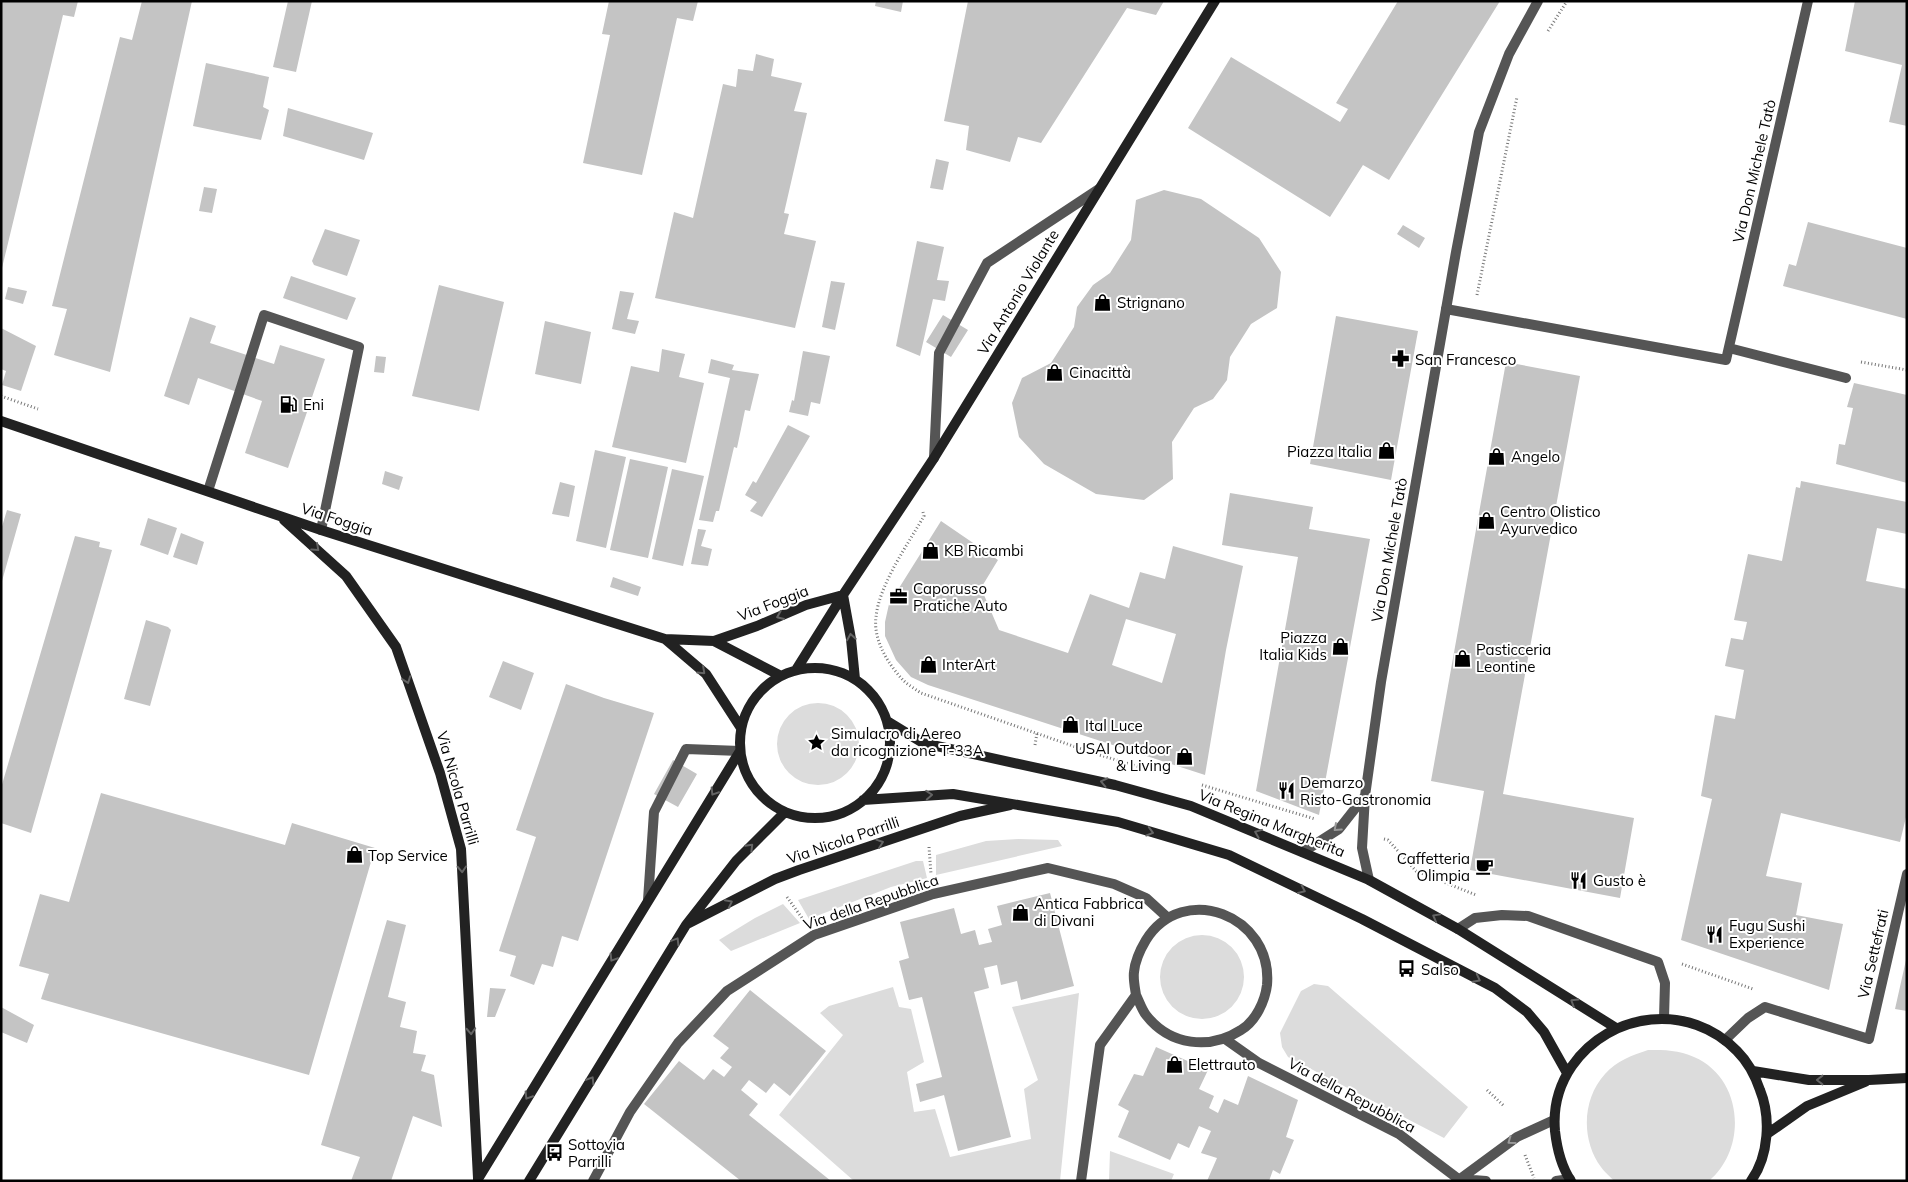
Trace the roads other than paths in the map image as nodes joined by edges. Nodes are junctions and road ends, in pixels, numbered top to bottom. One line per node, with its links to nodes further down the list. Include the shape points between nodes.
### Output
1 (1215, 1): 4 (main road, Via Antonio Violante)
2 (1538, 1): 5 (street, Via Don Michele Tatò, via 1509,54 1479,132)
3 (1808, 1): 6 (street, Via Don Michele Tatò)
4 (1099, 189): 9 (main road, Via Antonio Violante); 9 (street, via 987,263 939,353)
5 (1446, 310): 6 (street, via 1726,360); 22 (street, Via Don Michele Tatò, via 1381,682)
6 (1729, 348): 7 (street)
7 (1846, 378)
8 (1, 420): 10 (main road, Via Foggia)
9 (934, 458): 13 (main road, Via Antonio Violante)
10 (208, 491): 11 (main road, Via Foggia); 12 (street, via 264,315 316,332 359,347)
11 (280, 516): 12 (main road, Via Foggia); 44 (main road, Via Nicola Parrilli, one-way to 44, via 346,576 396,647 440,773 461,849)
12 (321, 530): 14 (main road, Via Foggia)
13 (843, 594): 15 (main road, Via Foggia, one-way to 15); 16 (main road, Via Antonio Violante); 18 (main road, one-way to 13, via 852,639)
14 (665, 639): 15 (main road, Via Foggia); 20 (main road, Via Foggia, one-way to 20, via 706,674)
15 (714, 641): 17 (main road, Via Foggia)
16 (796, 670): 17 (main road); 18 (main road, via 822,668)
17 (781, 676): 20 (main road, via 767,684 751,702)
18 (855, 679): 19 (main road, via 876,699)
19 (886, 721): 23 (main road, via 887,763 880,780); 26 (main road, Via Regina Margherita, one-way to 19, via 1191,806 1114,784 923,744)
20 (741, 728): 21 (main road)
21 (740, 751): 25 (main road, via 750,781 764,798); 29 (main road, Via Nicola Parrilli, one-way to 29); 29 (street, via 686,749 654,812)
22 (1365, 796): 26 (street, one-way to 26, via 1341,826); 28 (street, Via Don Michele Tatò, via 1362,848)
23 (863, 800): 24 (main road, one-way to 24, via 953,794); 25 (main road, via 834,815 809,818)
24 (1017, 804): 31 (main road, Via Nicola Parrilli, one-way to 24, via 775,879 960,816); 39 (main road, one-way to 39, via 1118,822 1229,855 1362,919 1495,988 1527,1012 1544,1032)
25 (785, 812): 31 (main road, one-way to 25, via 736,861)
26 (1303, 852): 28 (main road, Via Regina Margherita)
27 (1907, 874): 37 (street, Via Settefrati, via 1869,1040 1764,1007)
28 (1369, 880): 32 (main road, Via Regina Margherita, one-way to 28)
29 (648, 900): 44 (main road, Via Nicola Parrilli, one-way to 44)
30 (1168, 918): 33 (street, via 1151,932 1139,951 1134,972); 36 (street, via 1190,911 1213,911 1235,919 1253,934 1264,952 1268,973 1266,994 1257,1013 1243,1029); 48 (street, Via della Repubblica, via 1146,898 1114,884 1048,868 933,894 814,935 727,991 678,1043 630,1112)
31 (686, 925): 47 (main road, one-way to 31)
32 (1458, 929): 34 (street, via 1475,918 1528,916 1658,962 1665,983); 35 (main road, Via Regina Margherita, one-way to 32)
33 (1136, 995): 36 (street, via 1146,1015 1161,1030 1181,1040 1204,1044); 49 (street, via 1100,1045)
34 (1664, 1018): 35 (main road, via 1641,1020); 37 (main road, via 1694,1024)
35 (1616, 1028): 39 (main road, via 1596,1039)
36 (1225, 1039): 45 (street, Via della Repubblica, via 1259,1063 1399,1134)
37 (1724, 1040): 38 (main road, via 1738,1051)
38 (1753, 1071): 41 (main road, one-way to 38, via 1809,1080); 43 (main road, via 1765,1101)
39 (1568, 1073): 42 (main road, via 1558,1096)
40 (1907, 1078): 41 (main road)
41 (1869, 1080): 43 (main road, via 1807,1106)
42 (1554, 1120): 45 (street, one-way to 45, via 1517,1137); 46 (main road, via 1557,1148)
43 (1767, 1134): 52 (main road, via 1763,1156)
44 (477, 1180)
45 (1461, 1180): 50 (street)
46 (1571, 1180): 51 (street)
47 (529, 1181)
48 (593, 1181)
49 (1081, 1181)
50 (1486, 1181)
51 (1556, 1181)
52 (1751, 1181)

